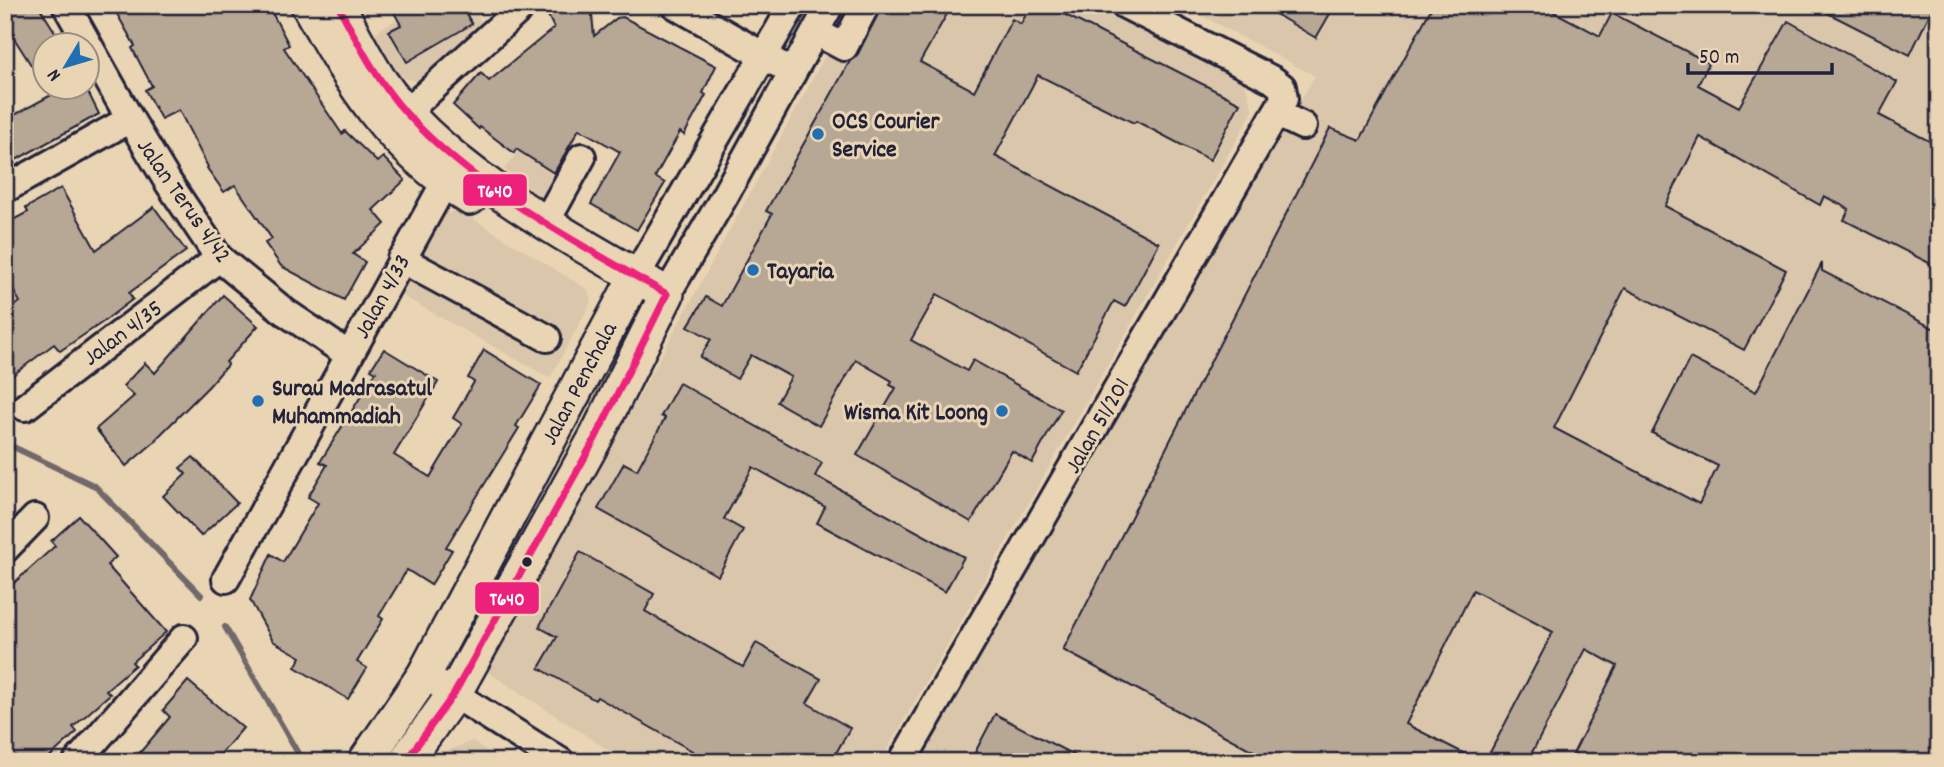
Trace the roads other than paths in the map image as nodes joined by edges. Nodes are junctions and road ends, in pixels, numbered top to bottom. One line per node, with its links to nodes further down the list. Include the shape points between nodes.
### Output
1 (66, 5): 14 (street, Jalan Terus 4/42)
2 (308, 5): 15 (main road, via 363,99)
3 (338, 5): 15 (main road)
4 (524, 5): 15 (street)
5 (675, 5): 11 (street)
6 (793, 5): 11 (street, Jalan Penchala)
7 (830, 5): 10 (street, Jalan Penchala)
8 (866, 5): 10 (street, via 844,47)
9 (1125, 5): 13 (street, Jalan 51/201, via 1273,80 1282,87 1284,99)
10 (816, 32): 12 (street, Jalan Penchala)
11 (764, 56): 12 (street); 23 (street, Jalan Penchala)
12 (793, 73): 24 (street, Jalan Penchala)
13 (1276, 113): 16 (street); 38 (street, Jalan 51/201)
14 (130, 119): 19 (street); 21 (street, Jalan Terus 4/42)
15 (397, 121): 18 (main road)
16 (1303, 126)
17 (582, 157): 20 (street)
18 (451, 172): 20 (main road); 22 (street, Jalan 4/33); 23 (main road)
19 (5, 188)
20 (546, 222): 23 (main road)
21 (219, 258): 26 (street, Jalan Terus 4/42, via 285,312); 27 (street, Jalan 4/35)
22 (401, 259): 25 (street); 26 (street, Jalan 4/33)
23 (630, 286): 24 (main road); 32 (main road, Jalan Penchala)
24 (662, 304): 33 (main road, Jalan Penchala, via 596,437)
25 (547, 338)
26 (349, 355): 30 (street, Jalan 4/33)
27 (25, 407)
28 (36, 518): 29 (street)
29 (5, 549)
30 (226, 579)
31 (184, 638): 34 (street)
32 (424, 675): 33 (street); 35 (main road, Jalan Penchala)
33 (454, 694): 36 (main road, Jalan Penchala); 37 (street)
34 (77, 762)
35 (365, 762)
36 (405, 762)
37 (561, 762)
38 (902, 762)

